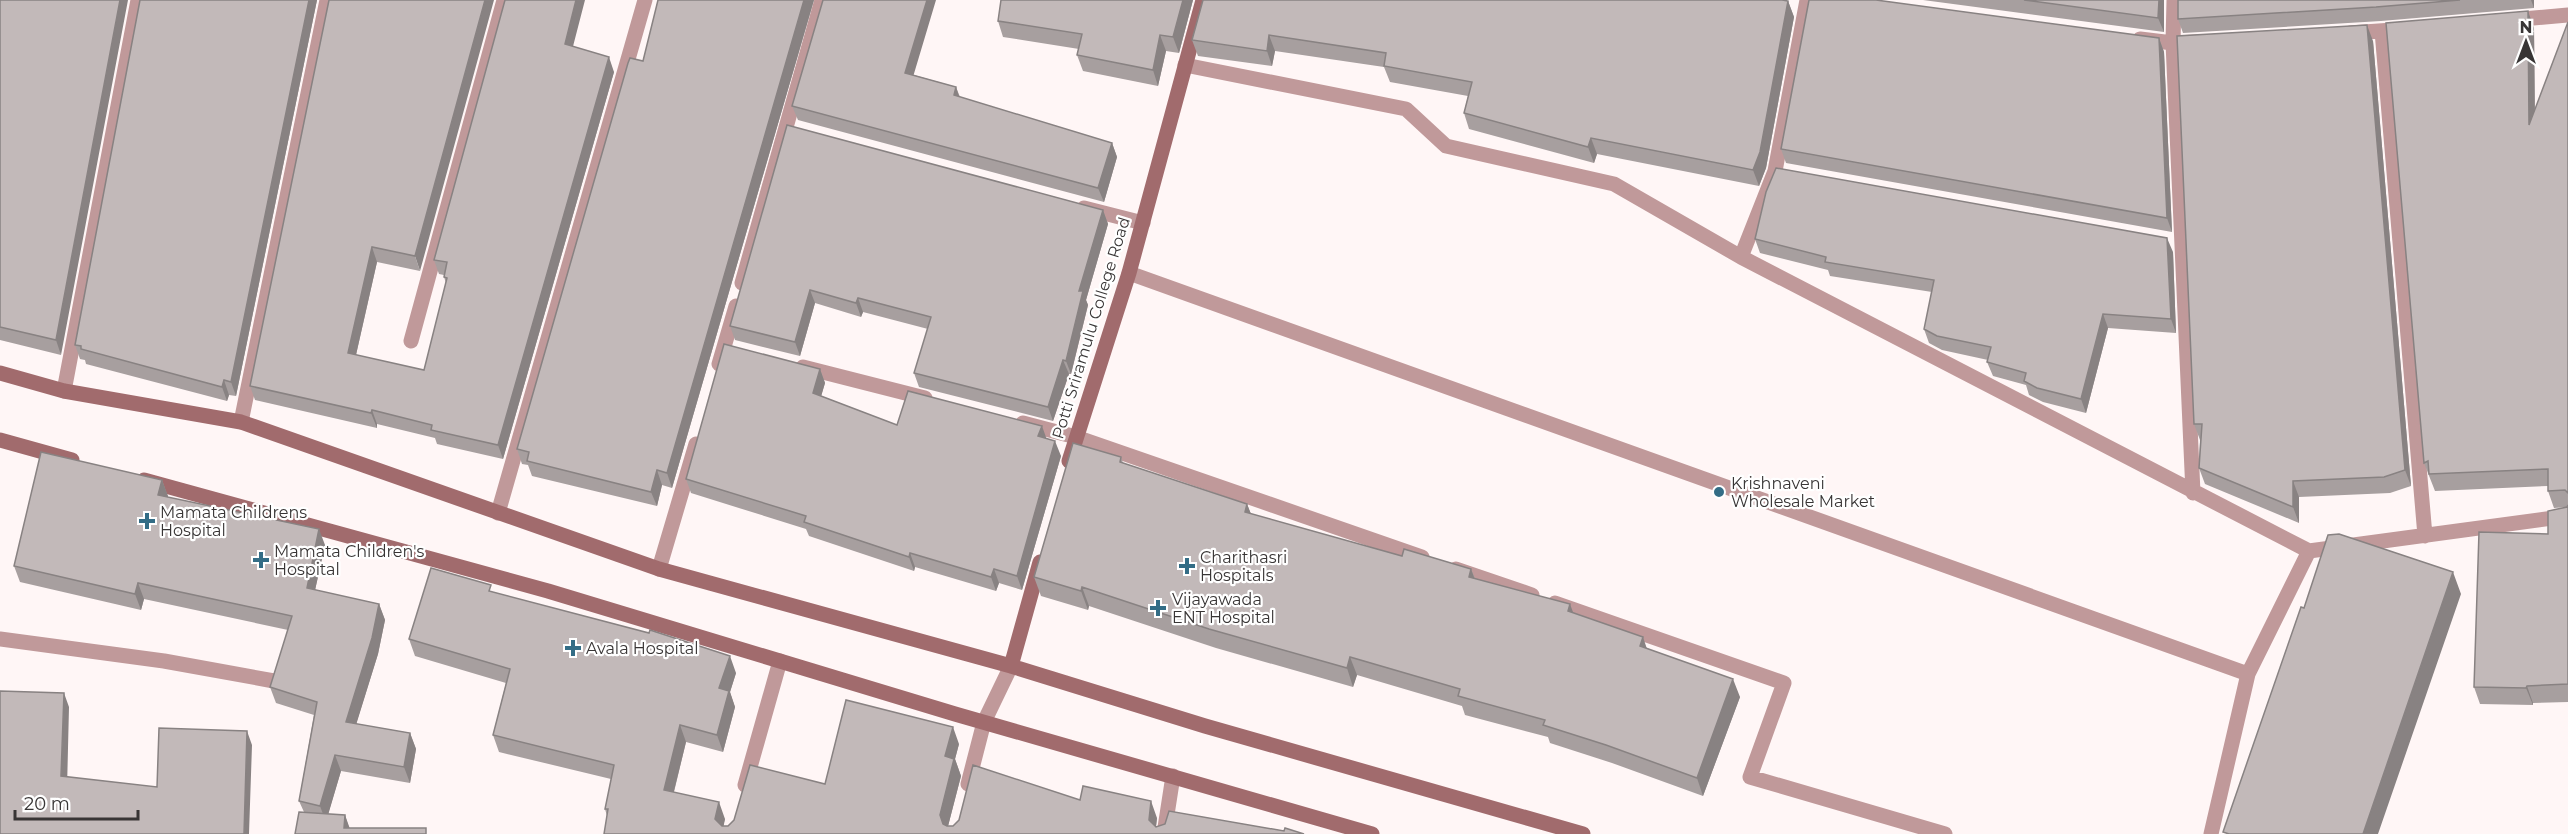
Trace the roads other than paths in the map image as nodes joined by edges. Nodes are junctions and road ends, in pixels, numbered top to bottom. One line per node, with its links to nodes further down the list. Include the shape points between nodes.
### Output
1 (138, 0): 26 (street)
2 (327, 0): 29 (street)
3 (504, 0): 22 (street)
4 (645, 0): 37 (street)
5 (822, 0): 25 (street, via 792,129 730,349)
6 (1203, 0): 17 (street, Potti Sriramulu College Road)
7 (1807, 0): 20 (street, via 1780,172)
8 (2174, 0): 16 (street)
9 (2568, 15): 10 (street)
10 (2498, 21)
11 (2417, 28): 12 (street)
12 (2382, 32): 13 (street); 39 (street)
13 (2336, 34)
14 (2127, 37): 16 (street)
15 (2208, 41): 16 (street)
16 (2173, 43): 36 (street, via 2176,243)
17 (1185, 65): 19 (street, Potti Sriramulu College Road); 20 (street, via 1406,109 1446,146 1614,184)
18 (1074, 205): 19 (street)
19 (1143, 224): 21 (street, Potti Sriramulu College Road)
20 (1741, 257): 36 (street)
21 (1129, 273): 31 (street, Potti Sriramulu College Road); 46 (street)
22 (411, 341)
23 (792, 364): 27 (street)
24 (0, 373): 26 (street)
25 (714, 380)
26 (64, 391): 29 (street)
27 (940, 402)
28 (1008, 419): 31 (street)
29 (241, 422): 37 (street)
30 (701, 425): 42 (street)
31 (1076, 437): 34 (street, Potti Sriramulu College Road); 55 (street, via 1784,683 1750,777)
32 (0, 440): 33 (street)
33 (91, 465)
34 (1066, 471)
35 (126, 475): 44 (street, via 548,591)
36 (2193, 493): 41 (street)
37 (498, 513): 42 (street)
38 (2568, 516): 39 (street)
39 (2425, 536): 41 (street)
40 (1043, 551): 45 (street)
41 (2308, 551): 46 (street)
42 (659, 569): 45 (street)
43 (0, 639): 47 (street)
44 (780, 662): 48 (street); 50 (street)
45 (1011, 666): 48 (street); 54 (street, via 1204,726)
46 (2248, 674): 56 (street)
47 (274, 681)
48 (984, 722): 49 (street); 51 (street)
49 (1173, 776): 52 (street); 53 (street)
50 (741, 800)
51 (964, 800)
52 (1164, 834)
53 (1372, 834)
54 (1583, 834)
55 (1945, 834)
56 (2211, 834)

